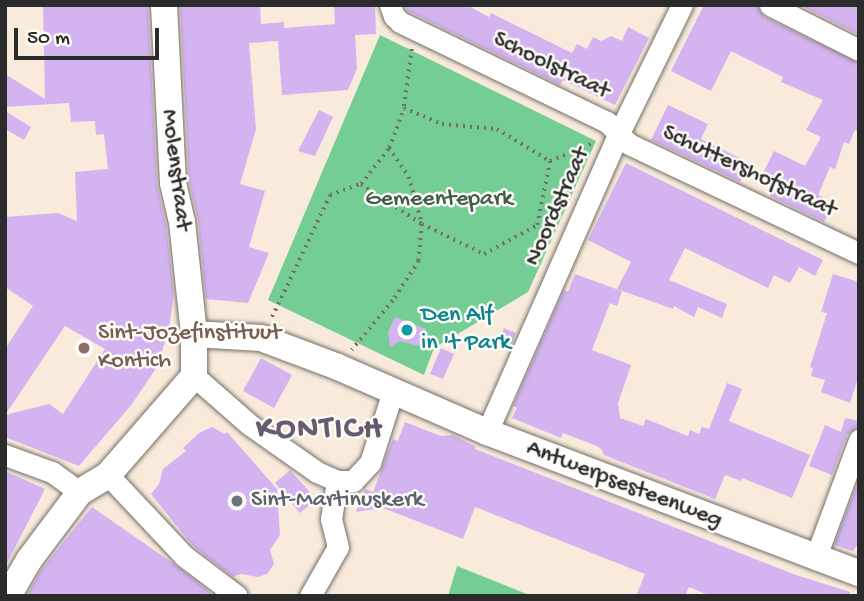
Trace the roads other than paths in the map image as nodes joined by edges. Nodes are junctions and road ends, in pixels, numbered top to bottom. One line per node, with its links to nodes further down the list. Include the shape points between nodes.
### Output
1 (164, 5): 8 (street, Molenstraat, via 173,183 182,222)
2 (390, 5): 6 (street, Schoolstraat, via 394,16 414,28 607,122)
3 (682, 5): 6 (street, Noordstraat)
4 (770, 5): 5 (street)
5 (859, 50)
6 (618, 135): 7 (street, Schuttershofstraat); 11 (street, Noordstraat)
7 (859, 253)
8 (194, 334): 9 (street, Molenstraat); 10 (street, Antwerpsesteenweg, via 261,338)
9 (194, 376): 14 (street); 15 (street, via 250,425)
10 (393, 391): 11 (street, Antwerpsesteenweg); 15 (street, via 370,463 353,481)
11 (487, 432): 17 (street, Antwerpsesteenweg)
12 (859, 440): 17 (street)
13 (5, 455): 16 (street, via 52,471)
14 (108, 475): 16 (street); 20 (street, via 184,556)
15 (337, 481): 21 (street, via 331,519 338,547)
16 (80, 492): 19 (street)
17 (816, 559): 18 (street, Antwerpsesteenweg)
18 (859, 573)
19 (8, 596)
20 (237, 596)
21 (310, 596)

